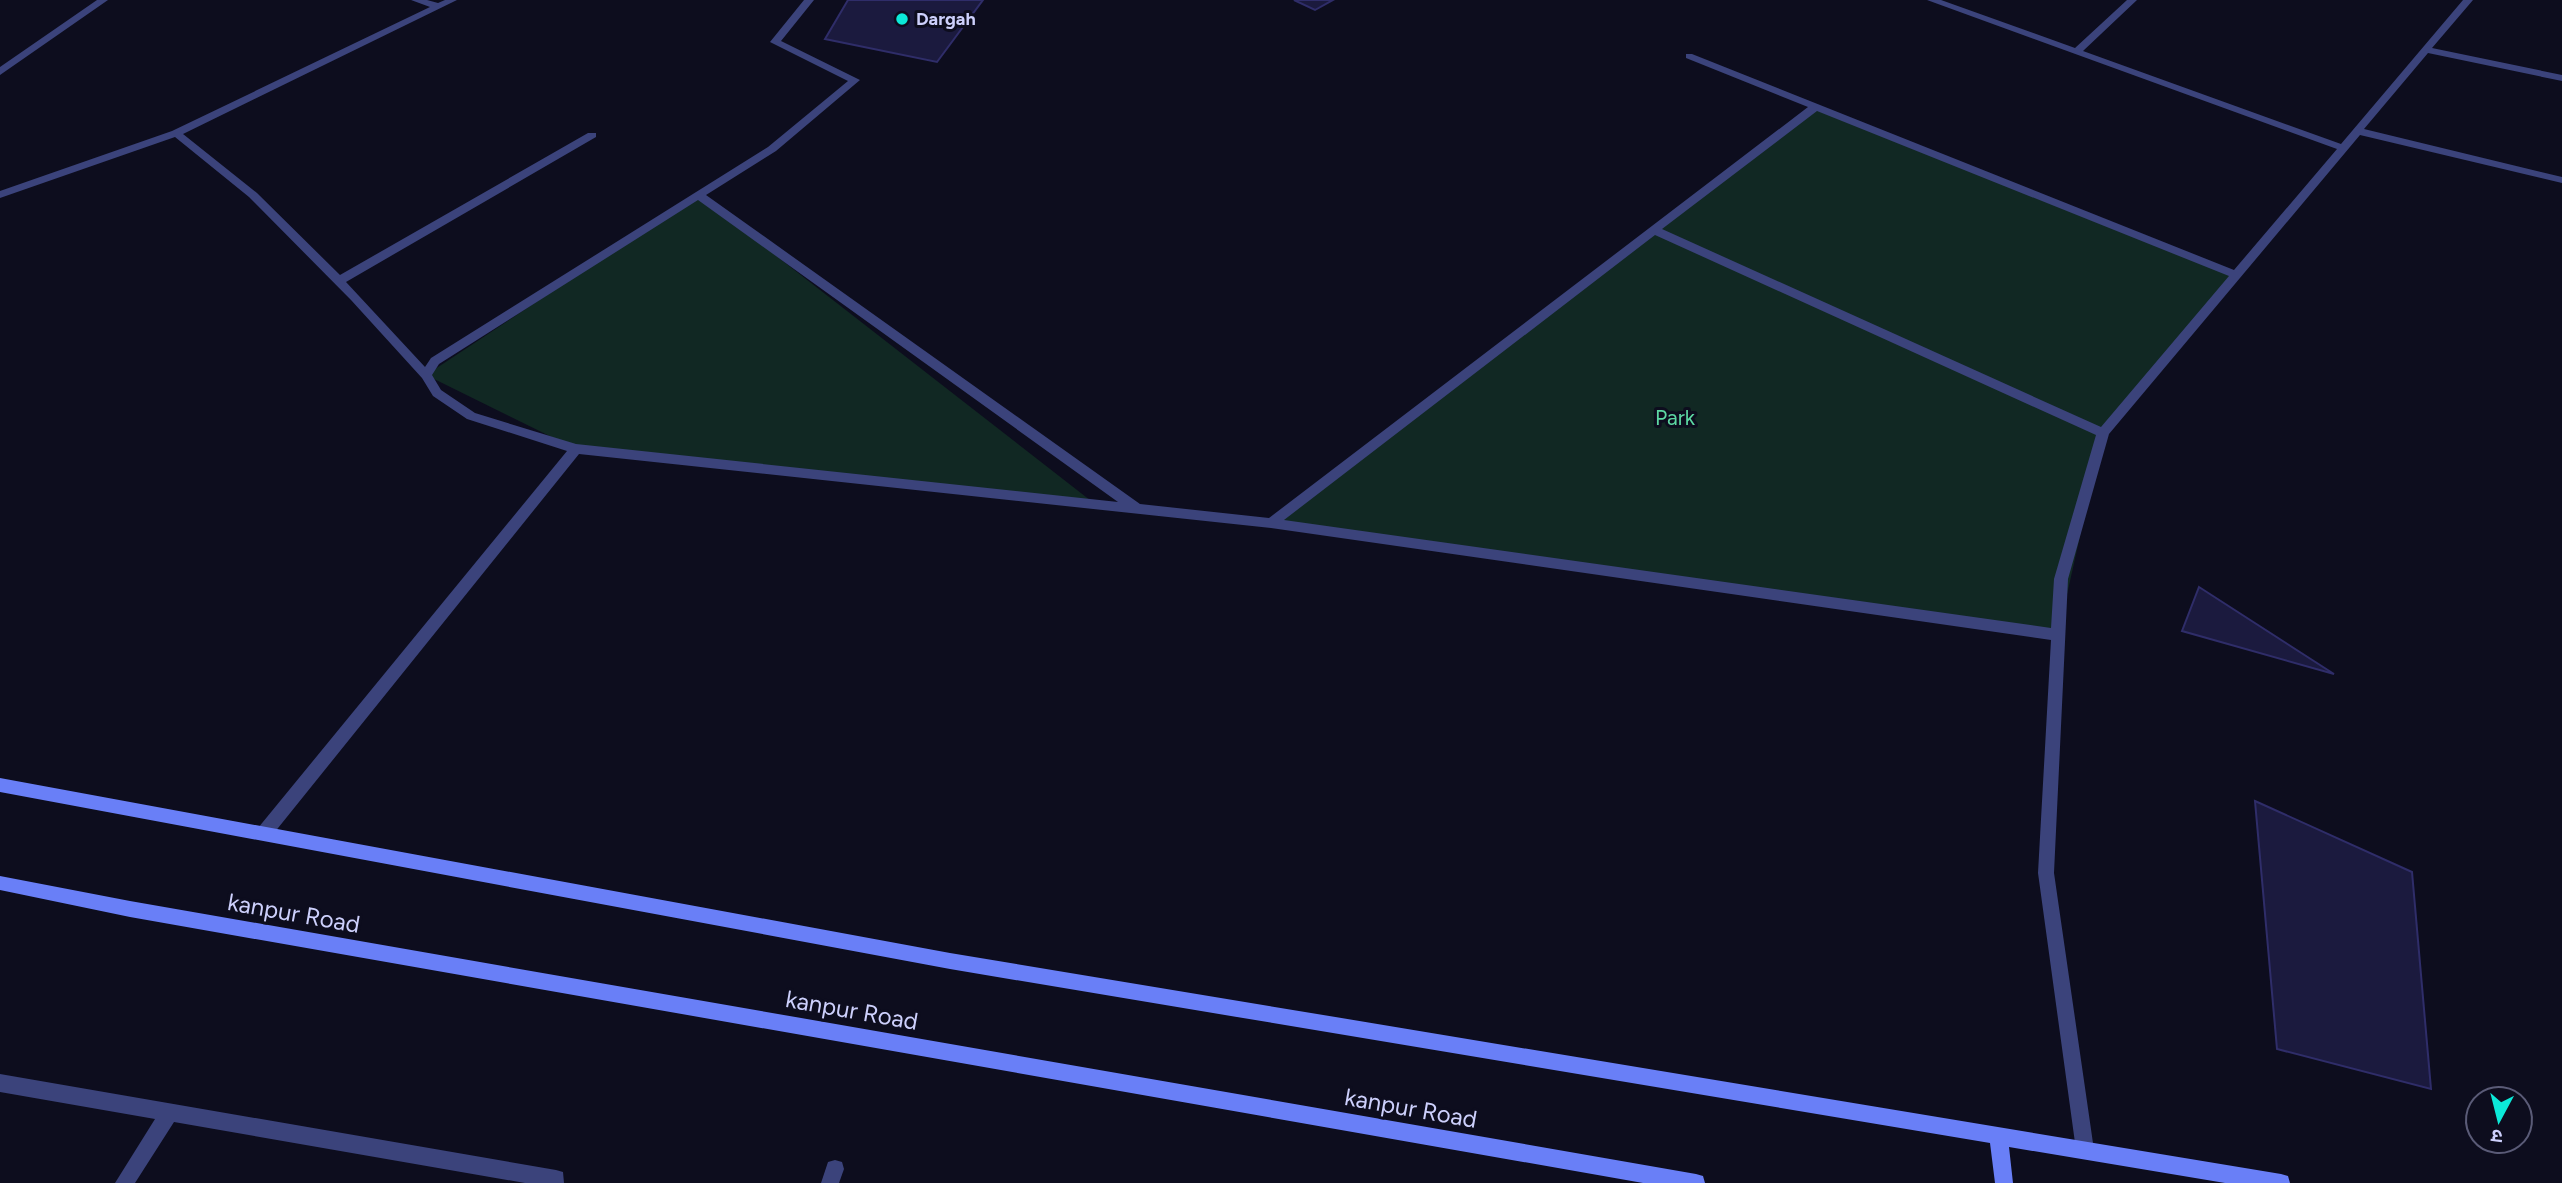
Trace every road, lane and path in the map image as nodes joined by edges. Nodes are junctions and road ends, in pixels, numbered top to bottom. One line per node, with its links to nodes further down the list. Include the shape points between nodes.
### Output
1 (103, 0): 12 (street)
2 (416, 0): 8 (street)
3 (452, 0): 8 (street)
4 (809, 0): 21 (street, via 775,42 855,80 772,149)
5 (1931, 0): 10 (street)
6 (2132, 0): 10 (street)
7 (2468, 0): 9 (street)
8 (438, 6): 16 (street)
9 (2426, 50): 13 (street); 15 (street)
10 (2076, 52): 18 (street)
11 (1689, 56): 14 (street)
12 (0, 72)
13 (2562, 78)
14 (1815, 107): 22 (street); 23 (street)
15 (2358, 131): 18 (street); 19 (street)
16 (176, 134): 20 (street); 24 (street, via 253,195)
17 (592, 135): 24 (street)
18 (2344, 148): 23 (street)
19 (2562, 180)
20 (0, 195)
21 (698, 195): 25 (street, via 435,361); 28 (street)
22 (1654, 230): 26 (street); 29 (street)
23 (2237, 275): 26 (street)
24 (340, 281): 25 (street)
25 (426, 374): 27 (street, via 437,393 471,415)
26 (2104, 433): 30 (street, via 2061,579)
27 (576, 449): 28 (street); 32 (street)
28 (1137, 508): 29 (street)
29 (1272, 523): 30 (street)
30 (2057, 635): 37 (street, via 2046,873)
31 (0, 785): 32 (street)
32 (264, 833): 36 (street, via 950,961)
33 (0, 883): 40 (street, kanpur Road)
34 (0, 1083): 35 (street)
35 (171, 1111): 38 (street); 39 (street, via 556,1179)
36 (1998, 1135): 37 (street); 41 (street)
37 (2085, 1150): 42 (street)
38 (124, 1183)
39 (555, 1183)
40 (1696, 1183)
41 (2004, 1183)
42 (2281, 1183)

